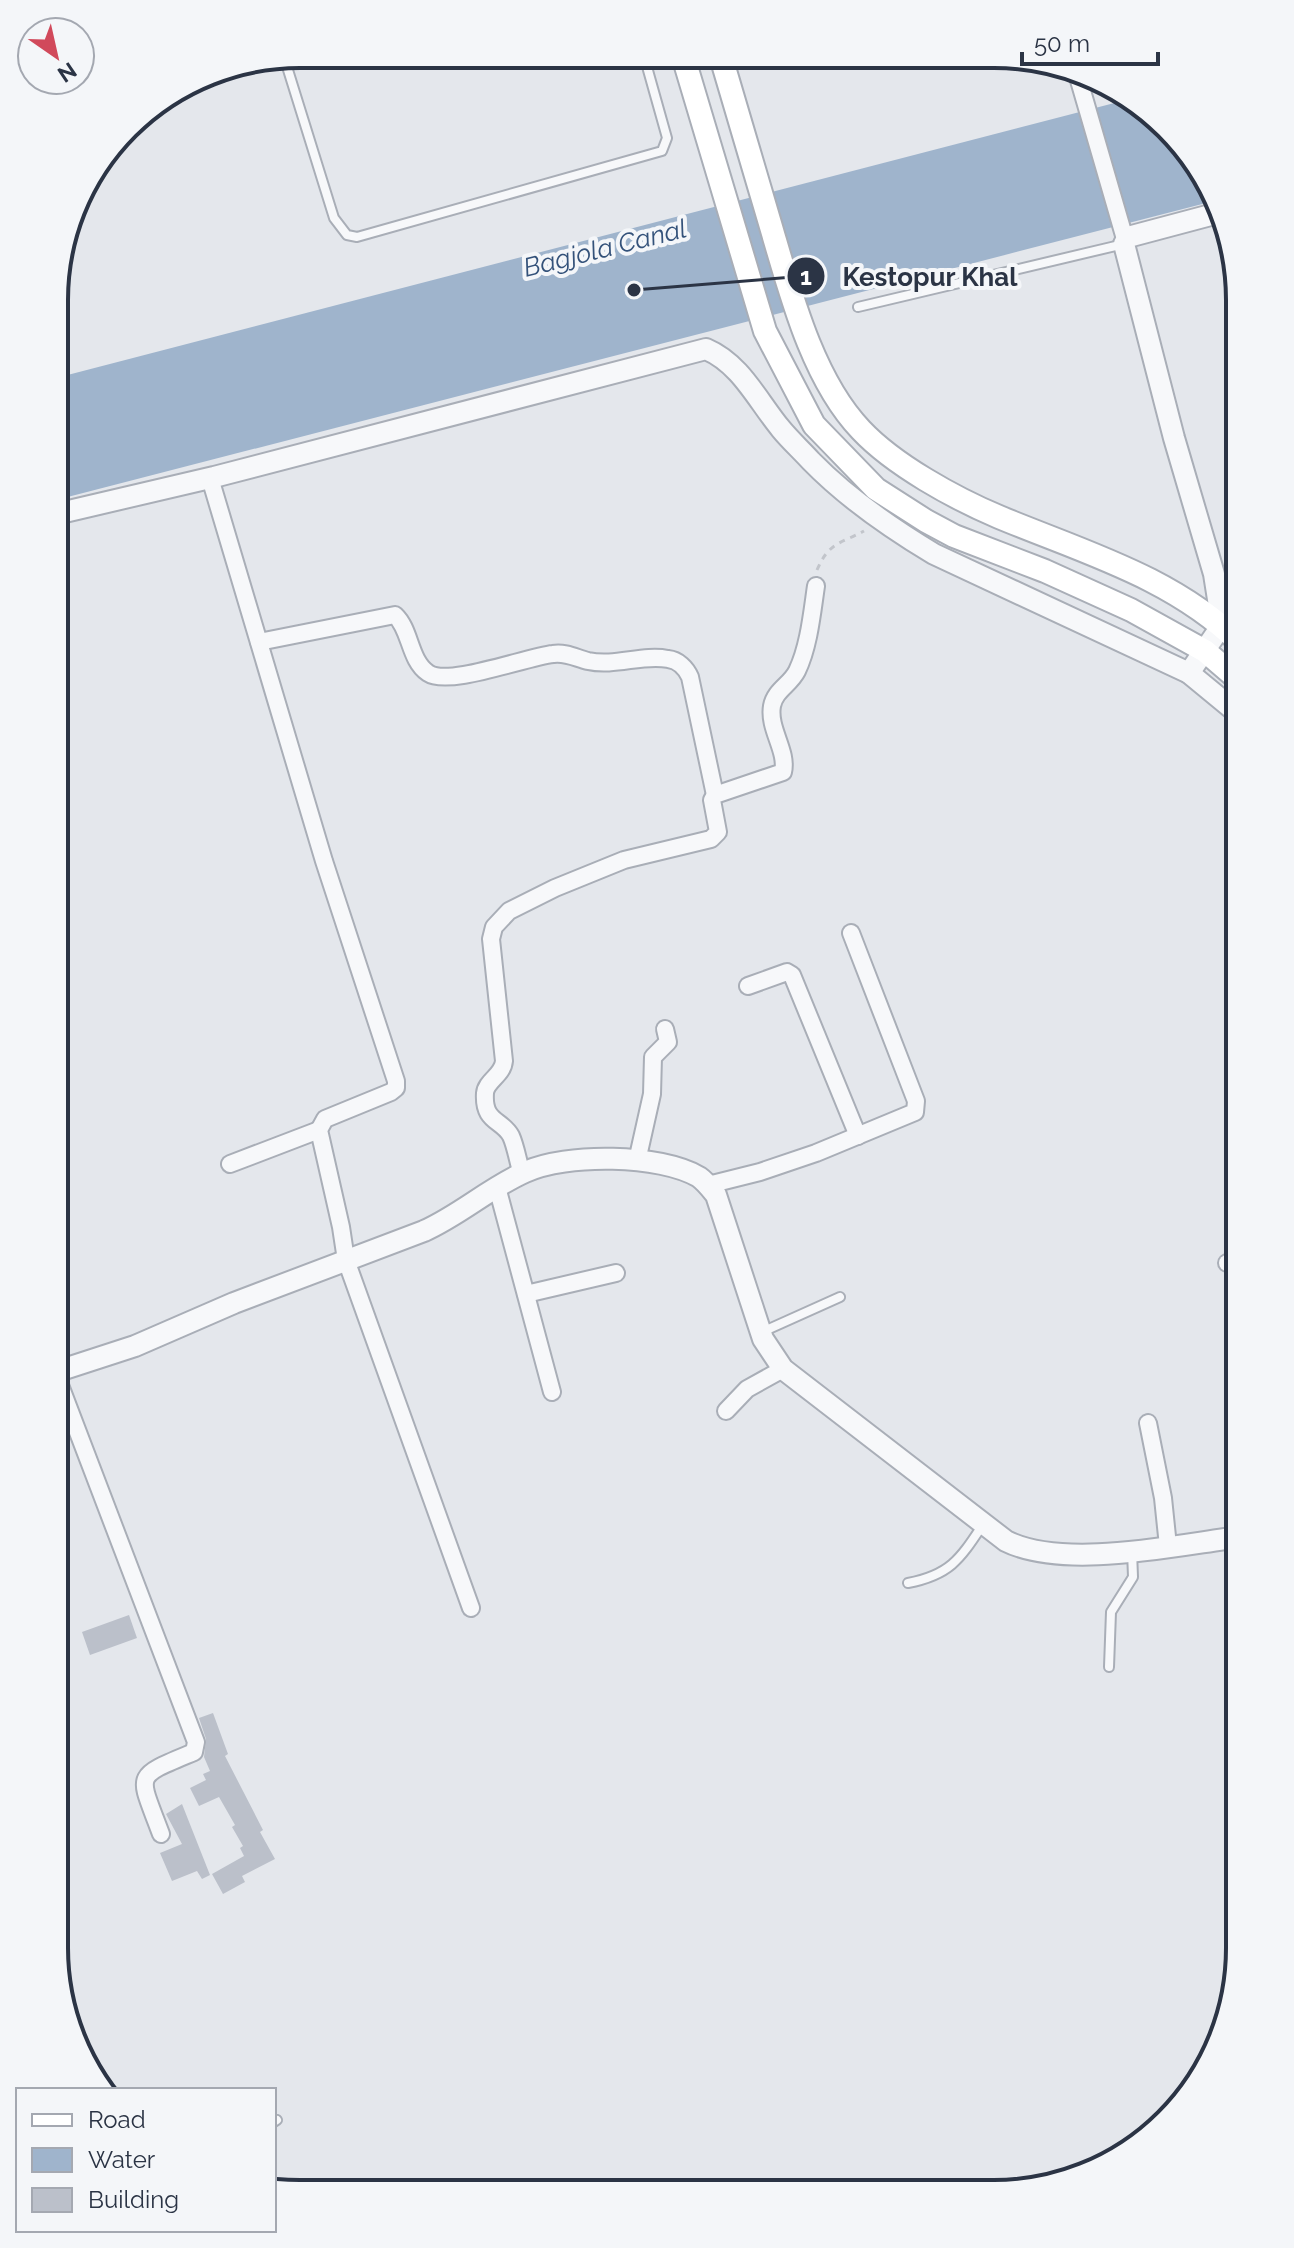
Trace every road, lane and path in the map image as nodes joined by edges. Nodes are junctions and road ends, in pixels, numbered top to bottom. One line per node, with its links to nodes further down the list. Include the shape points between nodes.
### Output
1 (647, 68): 4 (lane, via 667,138 662,151 357,237 347,235 334,218)
2 (687, 68): 16 (main road, via 765,331 814,425 876,489 926,521 1131,610)
3 (724, 68): 13 (main road, via 799,322 840,404 881,450 995,515 1137,573)
4 (288, 69)
5 (1080, 85): 7 (street)
6 (1210, 215): 7 (street)
7 (1123, 235): 8 (lane); 13 (street, via 1214,574)
8 (858, 307)
9 (210, 478): 10 (street); 11 (street, via 706,349 734,366 813,463); 15 (street)
10 (68, 511)
11 (879, 519): 12 (path, via 830,549 818,569); 18 (street, via 934,554)
12 (816, 586): 20 (street, via 799,667 773,701 783,772)
13 (1222, 625): 14 (main road); 16 (street)
14 (1226, 629)
15 (259, 642): 20 (street, via 395,615 422,667 436,676 555,653 610,663 667,658 690,677); 24 (street, via 396,1081 391,1092 325,1119)
16 (1205, 651): 17 (main road); 18 (street)
17 (1226, 669)
18 (1189, 673): 19 (street)
19 (1226, 703)
20 (715, 795): 28 (street, via 718,832 711,839 592,871 509,911 494,927 504,1061 485,1093 489,1115 511,1136)
21 (851, 933): 25 (street, via 916,1108)
22 (748, 986): 25 (street, via 787,972 792,975)
23 (665, 1029): 26 (street, via 668,1042 653,1057 652,1094)
24 (319, 1130): 27 (street); 31 (street)
25 (858, 1136): 29 (street)
26 (637, 1161): 28 (street, via 549,1164); 29 (street, via 664,1165)
27 (230, 1164)
28 (522, 1174): 30 (street)
29 (708, 1185): 35 (street, via 716,1195)
30 (497, 1187): 31 (street, via 442,1223); 33 (street)
31 (346, 1260): 36 (street); 47 (street)
32 (616, 1273): 33 (street)
33 (526, 1294): 38 (street)
34 (840, 1297): 35 (lane)
35 (761, 1332): 37 (street)
36 (68, 1368)
37 (783, 1369): 40 (street, via 747,1389); 42 (street)
38 (552, 1392)
39 (68, 1406): 49 (street, via 196,1742 194,1752 149,1771 144,1779)
40 (726, 1411)
41 (1148, 1423): 44 (street)
42 (982, 1525): 45 (street, via 1024,1550 1045,1554); 46 (lane, via 947,1570)
43 (1226, 1539): 44 (street)
44 (1168, 1546): 45 (street)
45 (1132, 1550): 48 (lane, via 1133,1577 1111,1612)
46 (908, 1583)
47 (471, 1608)
48 (1109, 1667)
49 (161, 1834)

